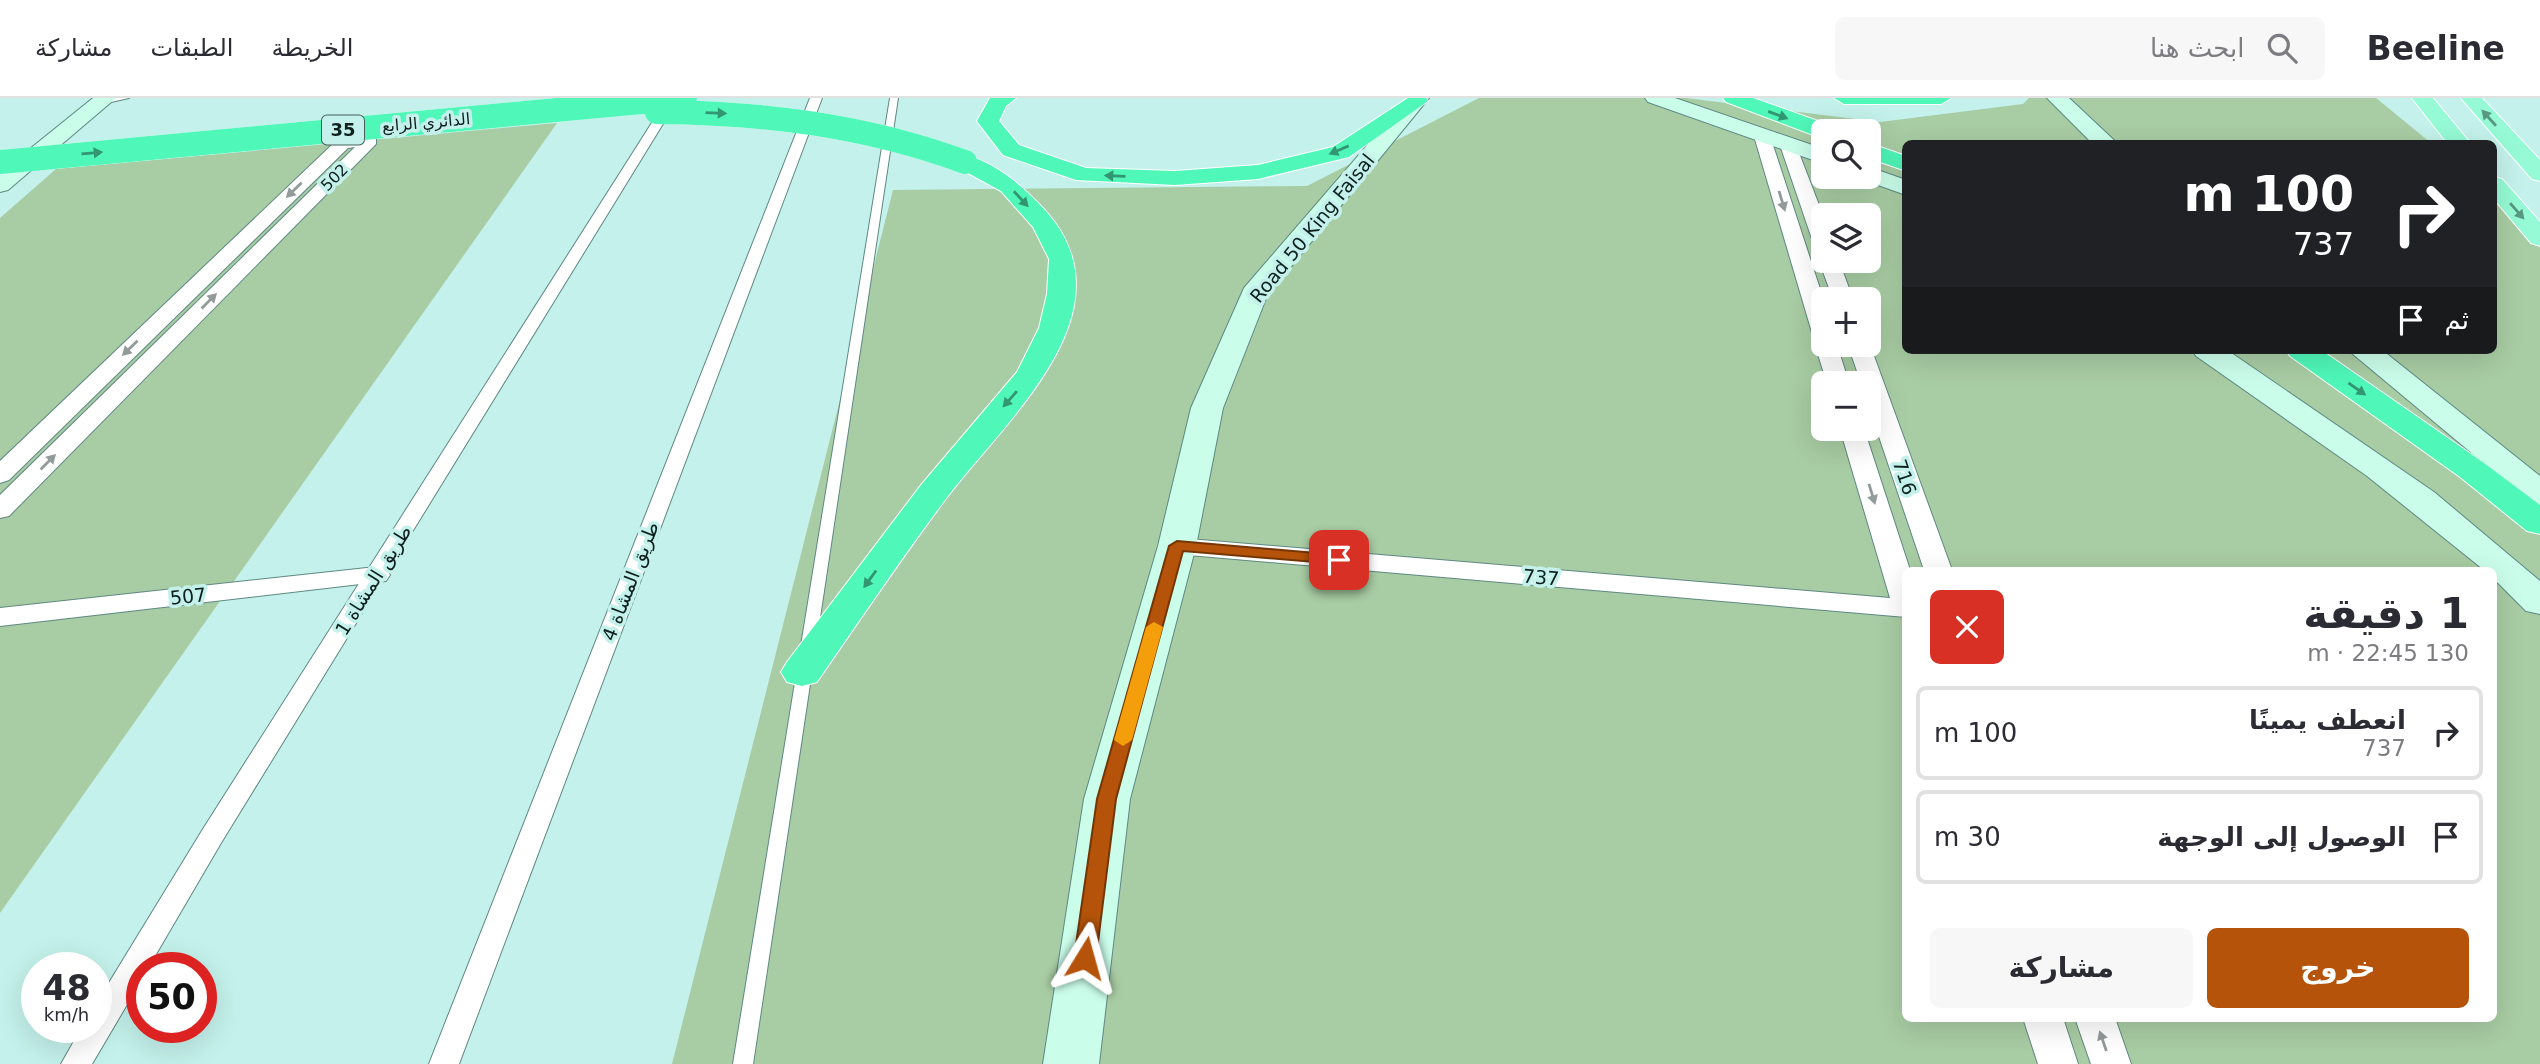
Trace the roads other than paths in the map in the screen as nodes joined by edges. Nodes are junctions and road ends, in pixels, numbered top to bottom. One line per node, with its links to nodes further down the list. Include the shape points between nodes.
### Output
1 (125, 98): 15 (lane)
2 (674, 98): 47 (street, طريق المشاة 1)
3 (685, 98): 16 (highway, الدائري الرابع / 35, bridge)
4 (816, 98): 56 (street, طريق المشاة 4)
5 (894, 98): 52 (lane)
6 (1006, 98): 14 (highway, one-way to 6, via 1341,152 1258,172 1175,178 1084,175 1011,150 988,121 998,102)
7 (1655, 98): 20 (main road)
8 (1733, 98): 17 (highway, one-way to 17)
9 (1844, 98): 10 (highway)
10 (1941, 98)
11 (2057, 98): 21 (main road)
12 (2422, 98): 22 (main road)
13 (2471, 98): 28 (main road, one-way to 13)
14 (1418, 99): 45 (main road, Road 50 King Faisal, via 1254,294 1207,408)
15 (104, 100): 30 (main road)
16 (526, 113): 26 (highway, الدائري الرابع / 35, one-way to 16, bridge); 52 (highway, one-way to 52, bridge, via 685,112 793,118 912,141 1009,186 1044,224 1062,259 1055,328 1031,375 933,492)
17 (1811, 126)
18 (97, 129): 19 (highway)
19 (28, 135)
20 (1762, 136): 23 (main road); 35 (street, one-way to 35)
21 (2103, 140)
22 (2457, 140)
23 (1788, 145): 24 (main road); 33 (street)
24 (1811, 153)
25 (1881, 154): 27 (highway)
26 (0, 162)
27 (1902, 162)
28 (2540, 174)
29 (1881, 179): 31 (main road)
30 (0, 185)
31 (1902, 186)
32 (2497, 188): 34 (main road, one-way to 34)
33 (1811, 209)
34 (2540, 238)
35 (1811, 294)
36 (2213, 354): 49 (main road, via 2365,457 2513,575)
37 (2307, 354): 44 (highway, one-way to 44)
38 (2368, 354): 42 (main road)
39 (1862, 357): 46 (street, 716)
40 (1856, 441): 48 (street, one-way to 48)
41 (0, 475): 43 (street, 502, one-way to 41, via 370,141 343,143)
42 (2540, 493)
43 (0, 510)
44 (2540, 523)
45 (1177, 546): 50 (street, 737); 58 (main road, Road 50 King Faisal, via 1107,799)
46 (1937, 567)
47 (376, 575): 51 (street, 507); 55 (street, طريق المشاة 1)
48 (1902, 593)
49 (2540, 602)
50 (1902, 606)
51 (0, 617)
52 (802, 672): 57 (lane)
53 (2044, 1022): 59 (street)
54 (2096, 1022): 60 (street, one-way to 54)
55 (76, 1064)
56 (444, 1064)
57 (743, 1064)
58 (1071, 1064)
59 (2058, 1064)
60 (2111, 1064)

